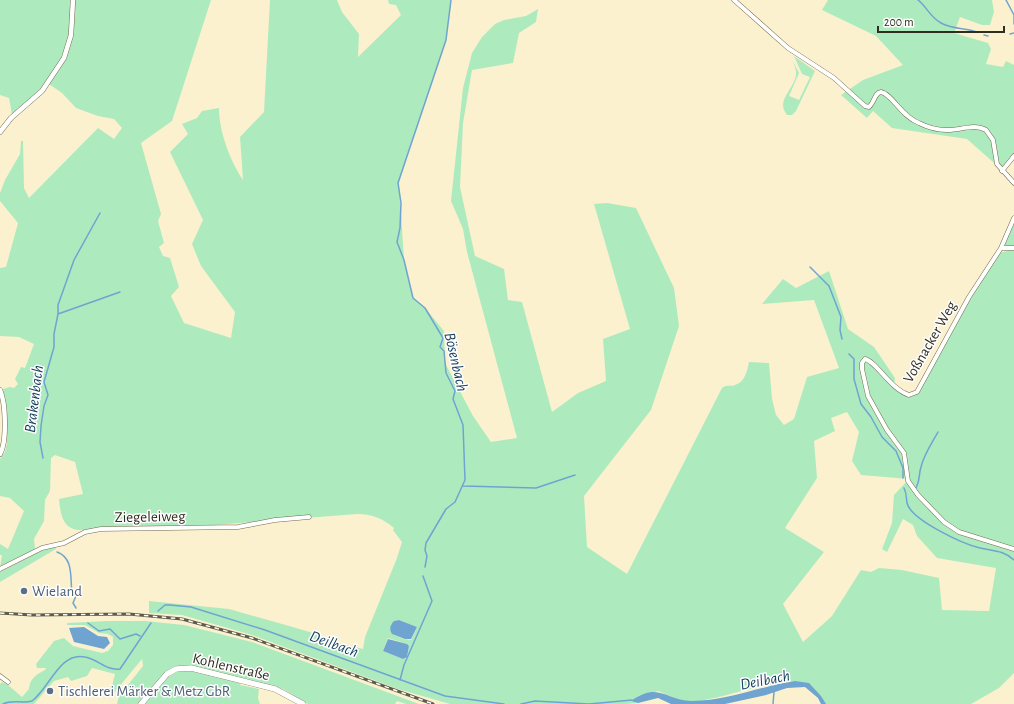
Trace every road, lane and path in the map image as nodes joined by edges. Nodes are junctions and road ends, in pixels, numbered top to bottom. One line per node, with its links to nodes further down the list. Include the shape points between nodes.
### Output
1 (73, 0): 3 (street, via 71,36 64,58 42,91 11,118)
2 (734, 0): 5 (street, via 791,50 828,74 865,106 870,107 877,94 881,92 887,94 905,116 919,124 945,130 972,127 986,130 992,136 997,164)
3 (0, 132)
4 (1014, 156): 5 (street)
5 (1002, 171): 6 (street)
6 (1014, 183)
7 (1014, 218): 8 (street)
8 (1001, 248): 9 (street); 13 (street, Voßnacker Weg, via 969,297 917,392 909,395 902,392 868,359 863,361 862,369 869,400 904,453 908,481 922,501 959,532)
9 (1014, 248)
10 (0, 390): 11 (street, via 4,443)
11 (0, 454)
12 (309, 517): 14 (street, Ziegeleiweg, via 238,527 100,529 85,532 64,544 42,548)
13 (1014, 549)
14 (0, 569)
15 (0, 676): 16 (street)
16 (8, 682)
17 (141, 704): 18 (main road, Kohlenstraße, via 167,674 176,669 191,668 275,689)
18 (303, 704)

